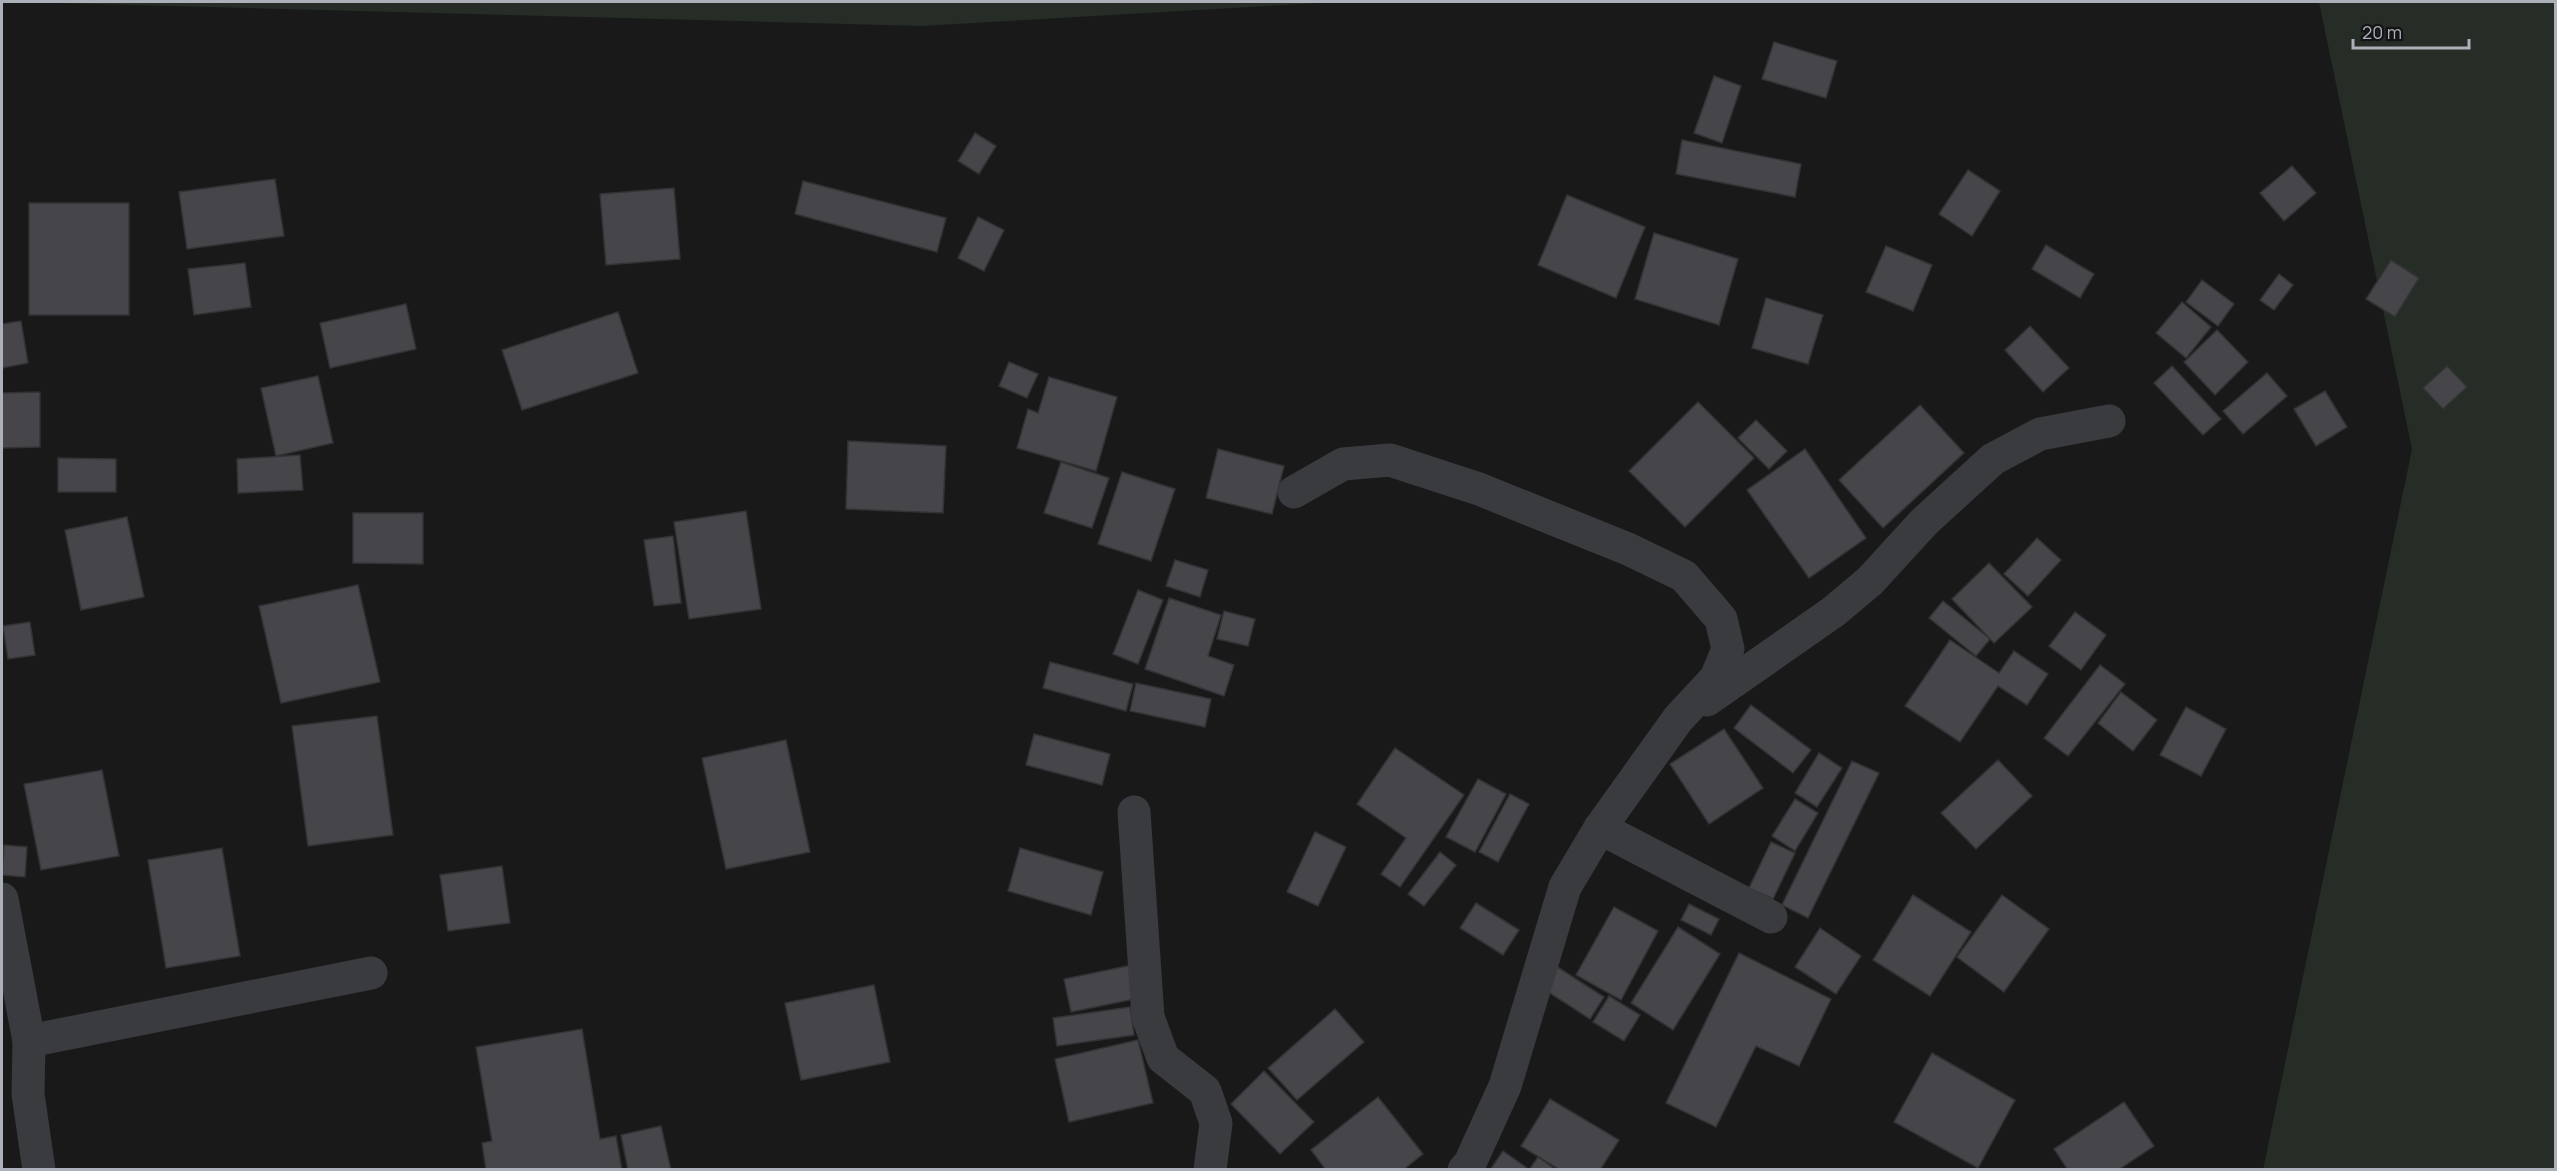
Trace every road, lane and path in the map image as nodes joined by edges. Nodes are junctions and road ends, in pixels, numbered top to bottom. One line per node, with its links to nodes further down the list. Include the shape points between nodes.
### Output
1 (2109, 421): 3 (street, via 2040,434 1993,459 1924,522 1870,581 1833,612)
2 (1294, 492): 3 (street, via 1343,464 1390,460 1479,489 1684,576 1721,619 1728,649 1716,678)
3 (1678, 719): 5 (street)
4 (1134, 812): 11 (street, via 1148,1017 1163,1058 1204,1091 1216,1123)
5 (1600, 828): 7 (street); 12 (street, via 1565,887 1505,1086)
6 (2, 899): 9 (street)
7 (1771, 918)
8 (371, 973): 9 (street)
9 (29, 1041): 10 (street, via 28,1094)
10 (39, 1170)
11 (1210, 1170)
12 (1464, 1170)

